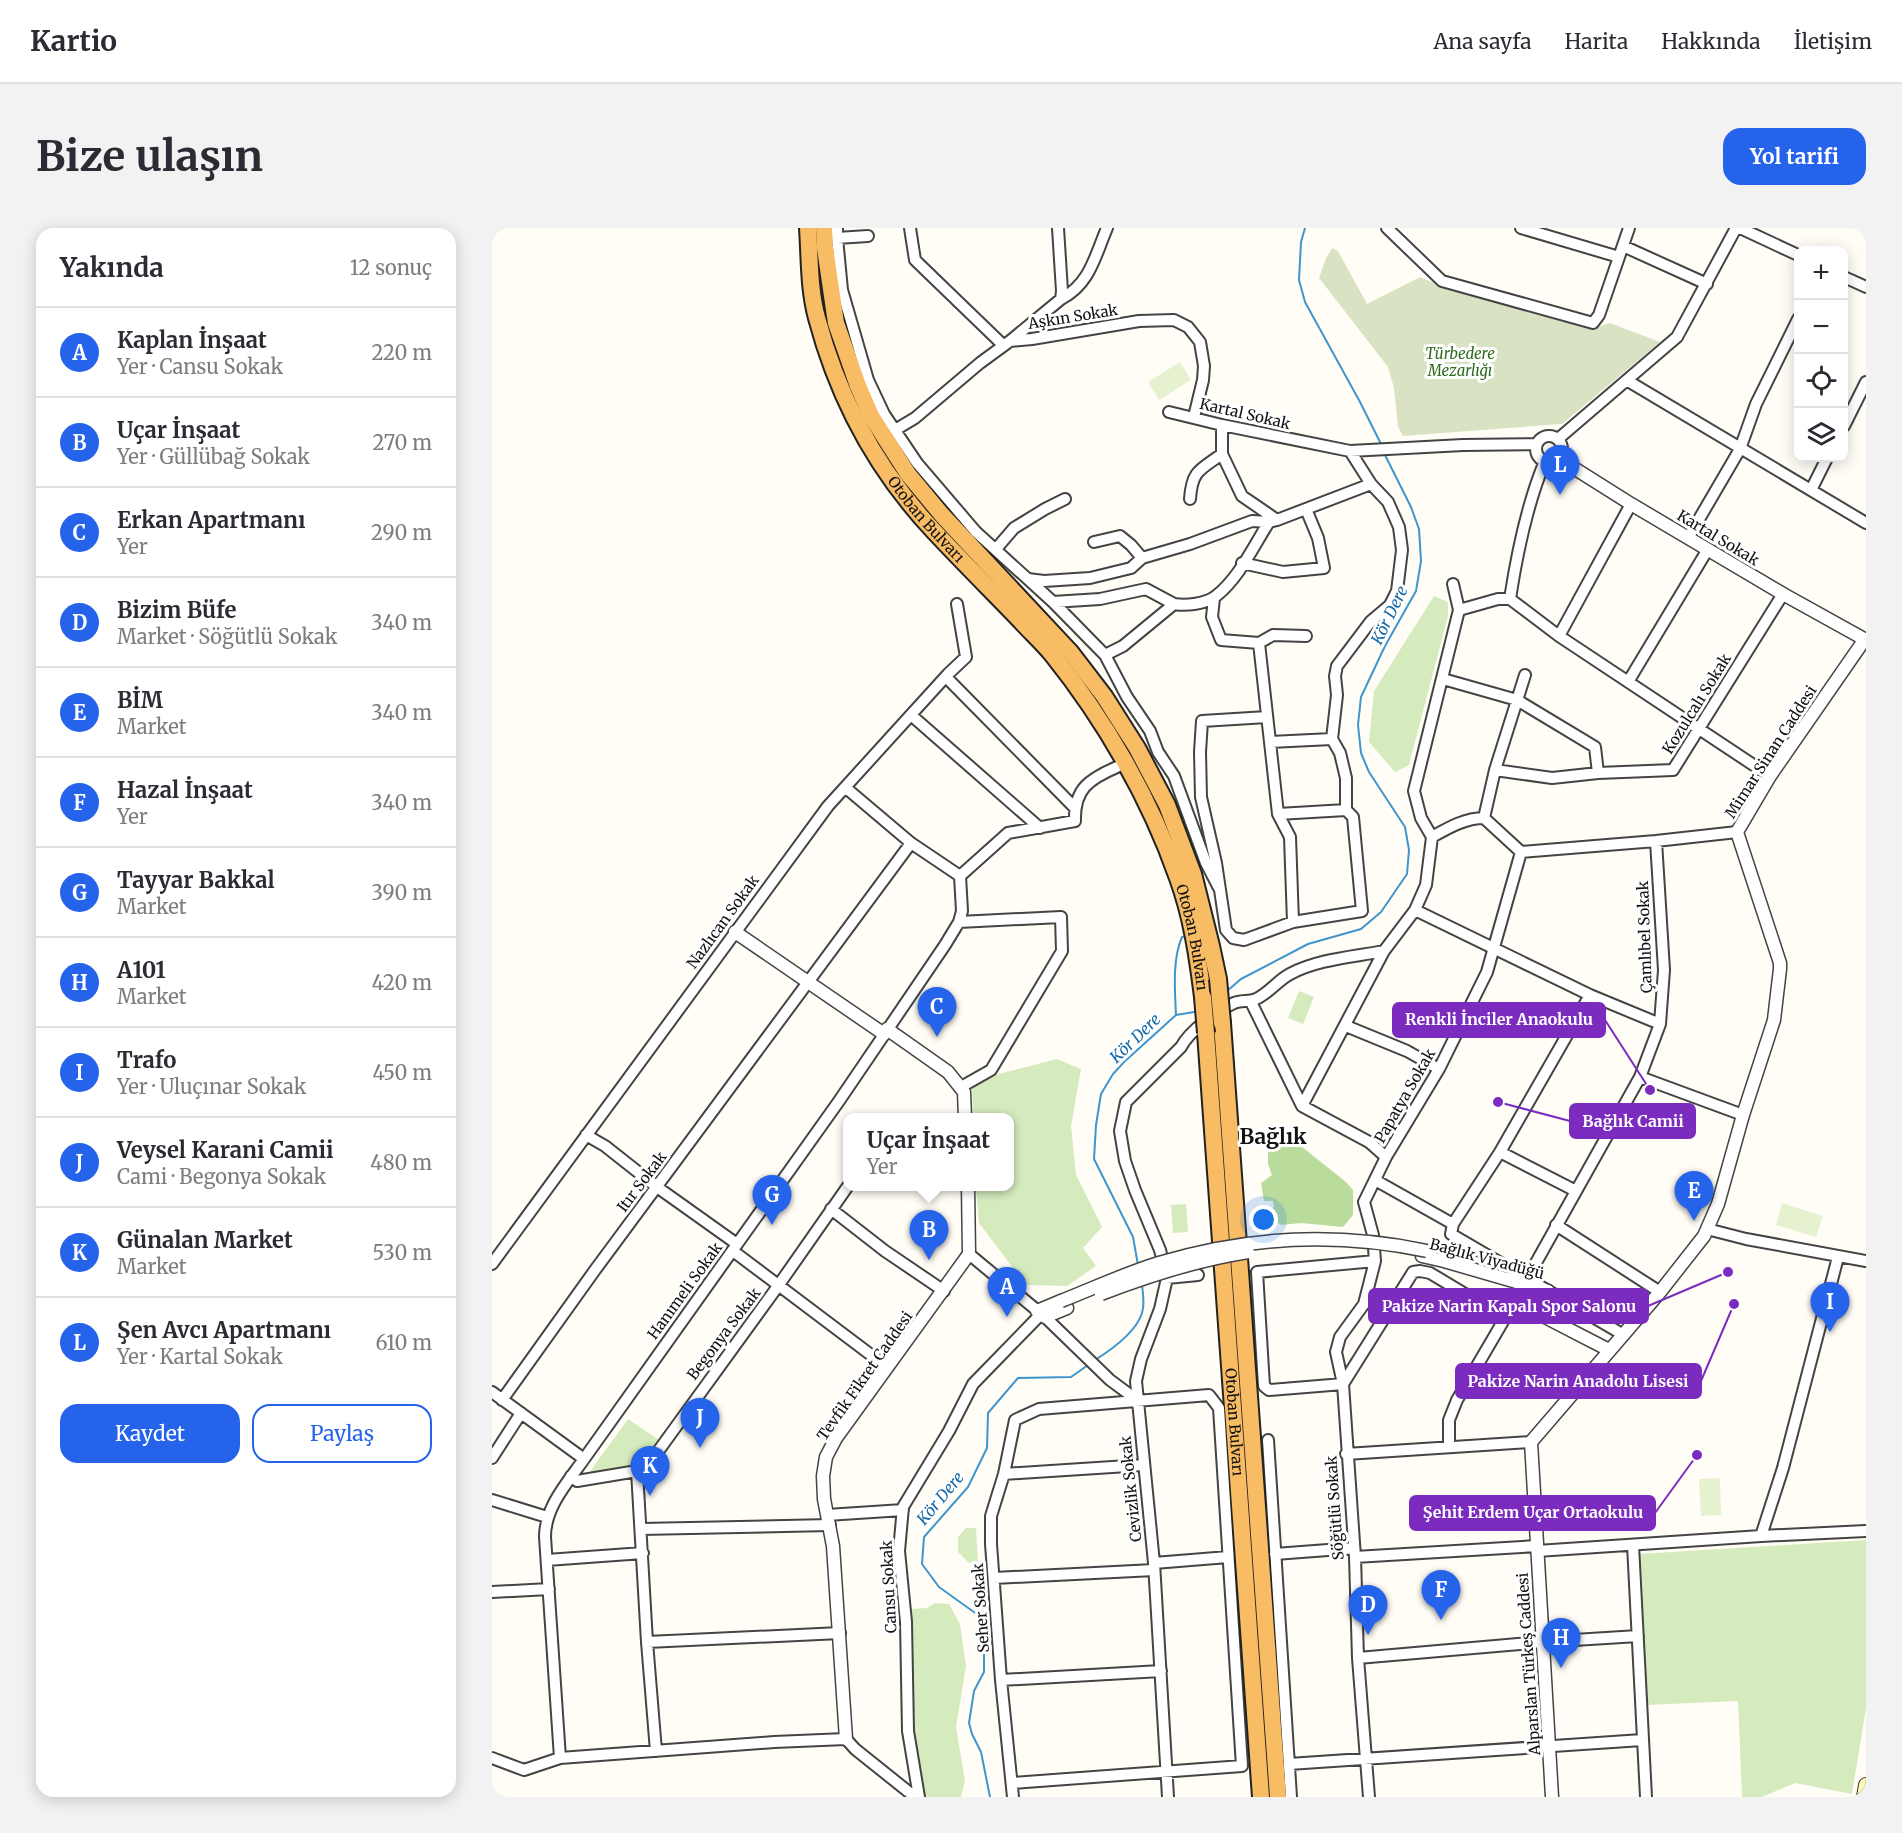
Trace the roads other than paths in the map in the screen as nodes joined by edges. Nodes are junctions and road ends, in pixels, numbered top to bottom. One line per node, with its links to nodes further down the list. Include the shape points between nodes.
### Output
1 (808, 228): 197 (highway, Otoban Bulvarı, bridge, via 816,316 860,429 894,484 917,512 1051,653 1101,720 1157,823 1179,879 1197,950 1203,997)
2 (910, 228): 20 (street, via 915,260)
3 (1058, 228): 18 (street)
4 (1107, 228): 18 (street, via 1082,284)
5 (1521, 228): 11 (street)
6 (1629, 228): 13 (street)
7 (1736, 228): 16 (street)
8 (1740, 228): 14 (street)
9 (1389, 229): 13 (street, via 1442,281 1593,323)
10 (832, 231): 12 (street); 27 (street, via 842,290 868,380); 198 (highway, Otoban Bulvarı, bridge, via 825,248 836,323 871,416 908,474 942,515 1071,653 1104,696 1167,805 1193,874 1218,979)
11 (1544, 231): 13 (street)
12 (868, 236)
13 (1621, 251): 16 (street)
14 (1794, 253)
15 (1848, 279): 17 (street)
16 (1707, 284): 21 (street, via 1677,338)
17 (1866, 287)
18 (1061, 299): 20 (street)
19 (1794, 327): 30 (street, via 1756,404)
20 (1006, 343): 24 (street, Aşkın Sokak, via 1139,321 1182,323 1200,342 1203,355 1203,380); 27 (street)
21 (1628, 381): 28 (street); 30 (street)
22 (1866, 382): 25 (street)
23 (1169, 412): 24 (street, Kartal Sokak)
24 (1194, 417): 26 (street, Kartal Sokak)
25 (1848, 418)
26 (1222, 425): 31 (street, Kartal Sokak); 32 (street)
27 (895, 430): 46 (street, via 917,464 976,532)
28 (1558, 439): 29 (street, via 1546,436); 33 (street, via 1563,448)
29 (1537, 444): 31 (street, Kartal Sokak, via 1463,444); 34 (street, via 1537,454)
30 (1740, 449): 37 (street); 44 (street)
31 (1350, 452): 36 (street)
32 (1222, 454): 39 (street, via 1191,481); 42 (street, via 1242,496)
33 (1558, 458): 34 (street); 40 (street, Kartal Sokak)
34 (1545, 461): 56 (street, via 1532,499)
35 (1825, 462): 37 (street)
36 (1371, 484): 41 (street); 74 (street, via 1388,502 1399,527 1399,579 1390,605 1371,621 1337,666)
37 (1811, 490): 43 (street)
38 (1065, 499): 46 (street, via 1014,528)
39 (1190, 499)
40 (1631, 504): 44 (street, Kartal Sokak); 62 (street)
41 (1306, 509): 42 (street); 50 (street, via 1318,538 1324,568)
42 (1273, 521): 48 (street, via 1252,521); 49 (street)
43 (1866, 523)
44 (1688, 538): 47 (street, Kartal Sokak)
45 (1094, 542): 48 (street, via 1120,536)
46 (996, 549): 52 (street)
47 (1708, 549): 54 (street, Kartal Sokak); 69 (street)
48 (1142, 558): 52 (street, via 1131,568 1090,578)
49 (1242, 564): 50 (street); 55 (street)
50 (1299, 571): 51 (street)
51 (1320, 578)
52 (1028, 579): 57 (street)
53 (1453, 584): 60 (street)
54 (1783, 594): 63 (street, Kartal Sokak); 73 (street, Kozulcalı Sokak)
55 (1214, 598): 59 (street, via 1187,606); 64 (street, via 1212,617 1221,640)
56 (1510, 599): 60 (street); 62 (street)
57 (1053, 602): 59 (street, via 1100,599 1146,589); 65 (street)
58 (957, 604): 67 (street, Nazlıcan Sokak, via 966,657)
59 (1174, 604): 65 (street, via 1123,646)
60 (1459, 610): 68 (street)
61 (1306, 636): 64 (street, via 1273,635)
62 (1559, 636): 69 (street)
63 (1865, 640): 79 (street, Mimar Sinan Caddesi)
64 (1259, 643): 72 (street)
65 (1105, 655): 92 (street, via 1174,776)
66 (1525, 675): 70 (street)
67 (946, 677): 71 (street, Nazlıcan Sokak); 81 (street)
68 (1443, 679): 70 (street); 87 (street, via 1414,790 1421,818)
69 (1628, 682): 73 (street)
70 (1517, 700): 77 (street); 78 (street, via 1595,747)
71 (911, 715): 80 (street, Nazlıcan Sokak); 85 (street)
72 (1267, 717): 75 (street); 92 (street, via 1202,721 1201,798)
73 (1699, 729): 78 (street, Kozulcalı Sokak, via 1673,770); 79 (street)
74 (1332, 739): 75 (street); 82 (street, via 1346,778)
75 (1270, 742): 83 (street)
76 (1118, 767): 81 (street, via 1080,790)
77 (1496, 770): 78 (street, Kozulcalı Sokak, via 1552,778); 84 (street)
78 (1598, 773)
79 (1770, 776): 86 (street, Mimar Sinan Caddesi)
80 (846, 788): 89 (street); 96 (street, Nazlıcan Sokak, via 828,806)
81 (1075, 808): 85 (street, via 1075,821)
82 (1346, 810): 83 (street); 95 (street, via 1353,817 1362,911)
83 (1278, 814): 95 (street, via 1290,837)
84 (1484, 818): 87 (street, via 1472,818); 90 (street)
85 (1040, 828): 91 (street, via 1008,833)
86 (1737, 832): 88 (street); 110 (street, Mimar Sinan Caddesi, via 1780,963 1774,1020)
87 (1432, 837): 93 (street, via 1426,885)
88 (1656, 841): 90 (street); 102 (street, Çamlıbel Sokak, via 1664,970)
89 (911, 843): 91 (street); 99 (street, Itır Sokak)
90 (1521, 852): 97 (street, Papatya Sokak)
91 (960, 876): 94 (street, Hanımeli Sokak)
92 (1219, 888): 95 (street, via 1226,930 1233,938 1244,940)
93 (1415, 910): 97 (street); 98 (street)
94 (959, 921): 104 (street, Hanımeli Sokak); 107 (street, via 1060,917 1062,951 991,1070)
95 (1293, 922)
96 (735, 932): 99 (street); 111 (street, Nazlıcan Sokak)
97 (1494, 948): 100 (street); 105 (street, Papatya Sokak, via 1487,972)
98 (1384, 951): 101 (street, via 1313,965 1290,974); 103 (street)
99 (807, 982): 104 (street); 115 (street, Itır Sokak)
100 (1590, 995): 102 (street); 112 (street)
101 (1251, 1002): 108 (street); 130 (street, via 1236,1002 1194,1029 1126,1102 1120,1131 1125,1161)
102 (1660, 1023): 106 (street, Çamlıbel Sokak)
103 (1346, 1026): 105 (street); 108 (street)
104 (886, 1031): 107 (street, via 948,1072); 123 (street, Hanımeli Sokak)
105 (1439, 1069): 113 (street, Papatya Sokak)
106 (1640, 1077): 110 (street); 118 (street, Çamlıbel Sokak)
107 (961, 1087): 109 (street)
108 (1302, 1106): 113 (street, via 1369,1142)
109 (965, 1113)
110 (1743, 1115): 122 (street, Mimar Sinan Caddesi)
111 (586, 1135): 115 (street); 128 (street, Nazlıcan Sokak)
112 (1500, 1152): 118 (street); 121 (street)
113 (1386, 1157): 114 (street, Papatya Sokak)
114 (1375, 1180): 121 (street); 126 (street, Papatya Sokak, via 1364,1202)
115 (657, 1187): 123 (street); 145 (street, Itır Sokak)
116 (844, 1191): 119 (street, Begonya Sokak)
117 (968, 1191): 124 (street)
118 (1576, 1191): 120 (street, Çamlıbel Sokak)
119 (831, 1209): 132 (street, Begonya Sokak); 133 (street)
120 (1556, 1225): 131 (street, Çamlıbel Sokak); 135 (street)
121 (1452, 1229): 131 (street)
122 (1707, 1229): 125 (street); 135 (street, Mimar Sinan Caddesi)
123 (735, 1248): 132 (street); 153 (street, Hanımeli Sokak)
124 (969, 1254): 133 (street, Tevfik Fikret Caddesi); 137 (street)
125 (1838, 1257): 127 (street); 164 (street, via 1783,1468)
126 (1375, 1261): 141 (street, Papatya Sokak, via 1364,1304 1340,1337); 143 (street, via 1257,1272 1264,1386 1269,1390)
127 (1866, 1261)
128 (492, 1264)
129 (1198, 1275): 130 (street)
130 (1167, 1278): 146 (street, Cevizlik Sokak, via 1141,1359)
131 (1525, 1281): 134 (street, Bağlık Viyadüğü); 136 (street, Çamlıbel Sokak); 137 (street, Bağlık Viyadüğü, bridge, via 1473,1262 1388,1243 1335,1238 1280,1239 1218,1248 1157,1263)
132 (778, 1286): 142 (street); 155 (street, Begonya Sokak, via 646,1468)
133 (944, 1291): 142 (street, Tevfik Fikret Caddesi)
134 (1548, 1291): 139 (street)
135 (1660, 1292): 139 (street, Mimar Sinan Caddesi)
136 (1515, 1301): 138 (street, Çamlıbel Sokak); 140 (street)
137 (1041, 1314): 146 (street, via 1110,1380); 159 (street, Cansu Sokak, via 973,1384)
138 (1505, 1318): 143 (street, via 1430,1274 1413,1272); 150 (street, Çamlıbel Sokak, via 1457,1400 1449,1420)
139 (1622, 1334): 140 (street, Mimar Sinan Caddesi)
140 (1609, 1350): 149 (street, Mimar Sinan Caddesi)
141 (1336, 1352): 143 (street, Söğütlü Sokak)
142 (887, 1367): 161 (street, Tevfik Fikret Caddesi, via 826,1457 823,1476)
143 (1343, 1384): 151 (street, Söğütlü Sokak)
144 (492, 1392): 145 (street)
145 (502, 1400): 147 (street)
146 (1137, 1400): 154 (street, Cevizlik Sokak); 156 (street, Seher Sokak, via 1039,1409 1015,1420); 170 (street, via 1209,1395 1219,1408)
147 (521, 1413): 152 (street); 153 (street)
148 (1268, 1440): 169 (street)
149 (1531, 1442): 150 (street); 166 (street, Alparslan Türkeş Caddesi)
150 (1449, 1447): 151 (street)
151 (1346, 1454): 168 (street, Söğütlü Sokak)
152 (492, 1458)
153 (584, 1459): 157 (street, Hanımeli Sokak)
154 (1143, 1465): 156 (street); 172 (street, Cevizlik Sokak)
155 (636, 1471): 157 (street, via 577,1481); 162 (street)
156 (1004, 1474): 173 (street, Seher Sokak, via 991,1516)
157 (572, 1476): 160 (street, Hanımeli Sokak)
158 (492, 1500): 160 (street)
159 (903, 1510): 161 (street); 194 (street, Cansu Sokak, via 899,1551 906,1622 908,1731)
160 (547, 1517): 171 (street, Hanımeli Sokak)
161 (828, 1520): 162 (street); 176 (street, Tevfik Fikret Caddesi)
162 (640, 1529): 167 (street)
163 (1866, 1531): 164 (street)
164 (1761, 1536): 165 (street)
165 (1633, 1545): 166 (street); 177 (street)
166 (1537, 1549): 168 (street); 179 (street, Alparslan Türkeş Caddesi)
167 (643, 1553): 171 (street); 178 (street)
168 (1354, 1553): 169 (street); 180 (street, Söğütlü Sokak)
169 (1275, 1554): 190 (street)
170 (1228, 1557): 172 (street); 191 (street, via 1242,1766)
171 (547, 1560): 174 (street, Hanımeli Sokak)
172 (1154, 1566): 173 (street); 181 (street, Cevizlik Sokak)
173 (994, 1578): 182 (street, Seher Sokak)
174 (549, 1589): 175 (street); 188 (street, Hanımeli Sokak)
175 (492, 1592)
176 (840, 1634): 178 (street); 183 (street, Tevfik Fikret Caddesi)
177 (1638, 1636): 179 (street); 184 (street)
178 (647, 1642): 186 (street)
179 (1542, 1642): 180 (street); 185 (street, Alparslan Türkeş Caddesi)
180 (1358, 1658): 189 (street, Söğütlü Sokak)
181 (1161, 1671): 182 (street); 191 (street, Cevizlik Sokak)
182 (1001, 1680): 192 (street, Seher Sokak)
183 (846, 1739): 186 (street); 194 (street)
184 (1642, 1740): 185 (street); 202 (street)
185 (1550, 1746): 189 (street); 201 (street, Alparslan Türkeş Caddesi)
186 (656, 1751): 188 (street)
187 (492, 1758): 188 (street, via 524,1770)
188 (560, 1758)
189 (1366, 1759): 190 (street); 200 (street, Söğütlü Sokak)
190 (1289, 1764): 199 (street)
191 (1167, 1772): 192 (street); 196 (street, Cevizlik Sokak)
192 (1012, 1783): 195 (street, Seher Sokak)
193 (1866, 1785): 203 (main road)
194 (917, 1797)
195 (1013, 1797)
196 (1168, 1797)
197 (1261, 1797)
198 (1278, 1797)
199 (1291, 1797)
200 (1369, 1797)
201 (1552, 1797)
202 (1646, 1797)
203 (1864, 1797)

